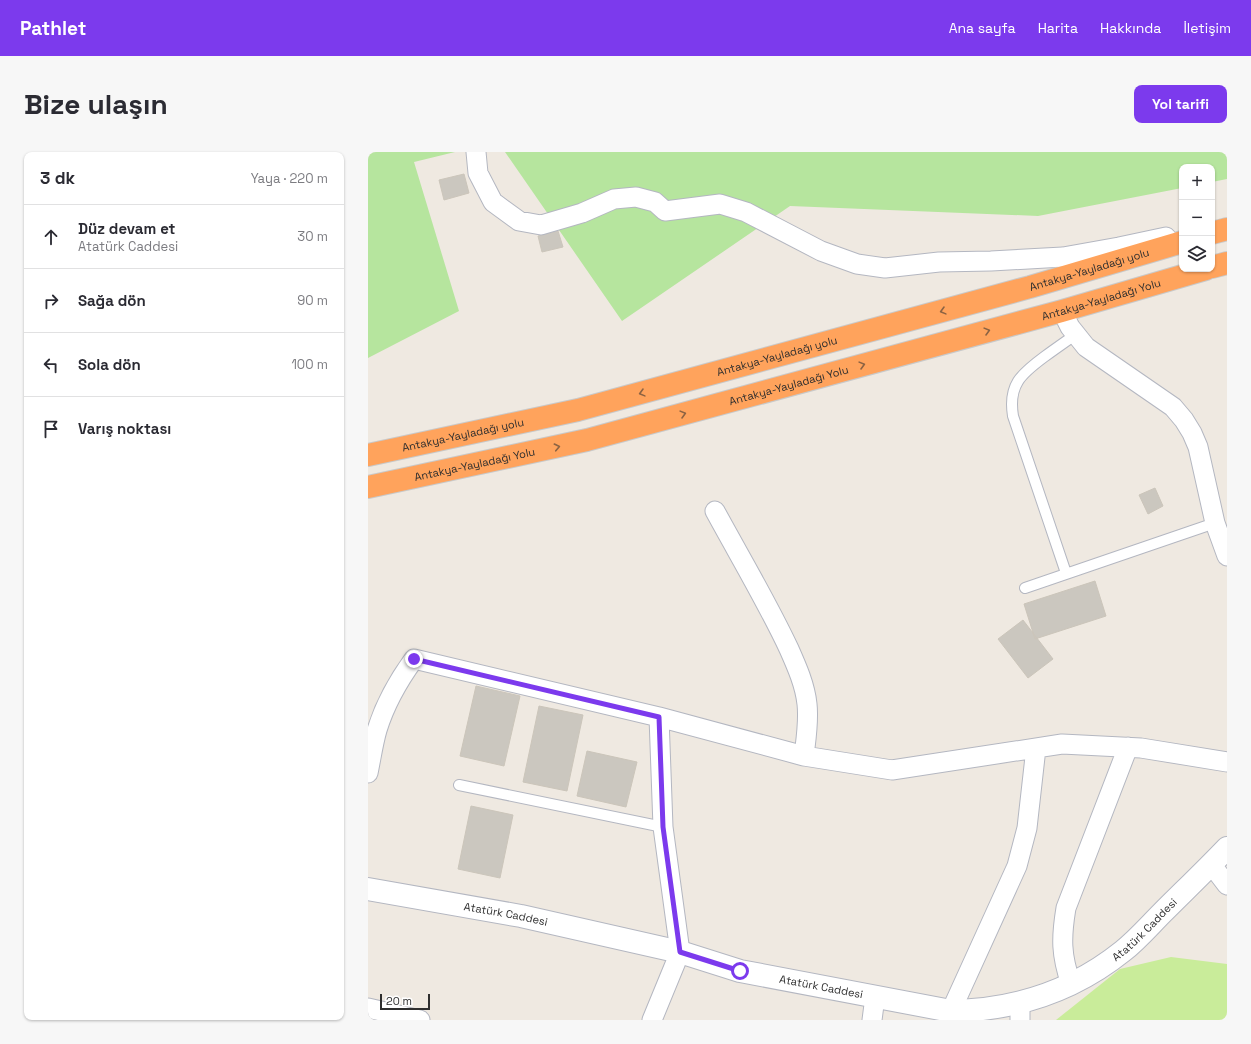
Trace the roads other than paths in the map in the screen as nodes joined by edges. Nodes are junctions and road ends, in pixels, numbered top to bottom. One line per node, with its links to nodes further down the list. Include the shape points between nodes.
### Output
1 (476, 152): 6 (street, via 478,173 493,202 519,221 541,225 582,213 614,199 636,197 655,202 665,211 720,204 746,212 822,251 858,264 885,268 939,262 1062,257)
2 (1227, 224): 3 (street)
3 (1215, 226)
4 (1227, 229): 5 (highway)
5 (1215, 232)
6 (1179, 235)
7 (1179, 243): 13 (highway, Antakya-Yayladağı yolu, one-way to 13, via 1030,287 578,410)
8 (1227, 263): 9 (highway)
9 (1215, 266)
10 (1196, 272): 11 (highway, Antakya-Yayladağı Yolu)
11 (1062, 311): 12 (street); 14 (highway, Antakya-Yayladağı Yolu, one-way to 11, via 587,440)
12 (1075, 334): 16 (street, via 1086,347 1172,407 1184,420 1198,447); 18 (lane, via 1026,370 1016,384 1012,400 1013,416)
13 (368, 455)
14 (368, 487)
15 (715, 511): 23 (street, via 779,627 799,673 808,705)
16 (1215, 523): 17 (street); 18 (lane)
17 (1227, 556)
18 (1066, 573): 19 (lane)
19 (1025, 588)
20 (659, 717): 23 (street); 25 (street, via 414,659 385,709 377,731); 27 (street)
21 (1128, 747): 22 (street, via 1062,744); 24 (street); 33 (street, via 1066,908 1062,952)
22 (1036, 748): 23 (street, via 892,770); 36 (street, via 1027,828 1017,866)
23 (804, 756)
24 (1227, 762)
25 (368, 773)
26 (459, 785): 27 (lane)
27 (663, 827): 32 (street)
28 (1227, 848): 29 (main road, Atatürk Caddesi)
29 (1211, 864): 30 (street); 33 (main road, Atatürk Caddesi, via 1123,951 1100,968)
30 (1227, 885)
31 (368, 889): 32 (main road, Atatürk Caddesi, via 521,916)
32 (680, 952): 34 (main road, Atatürk Caddesi, via 740,971); 39 (street)
33 (1071, 984): 37 (main road, Atatürk Caddesi, via 1045,995)
34 (875, 997): 36 (main road, Atatürk Caddesi); 40 (street)
35 (368, 1008): 38 (street)
36 (951, 1011): 37 (main road, Atatürk Caddesi)
37 (1020, 1012)
38 (420, 1020)
39 (652, 1020)
40 (872, 1020)

